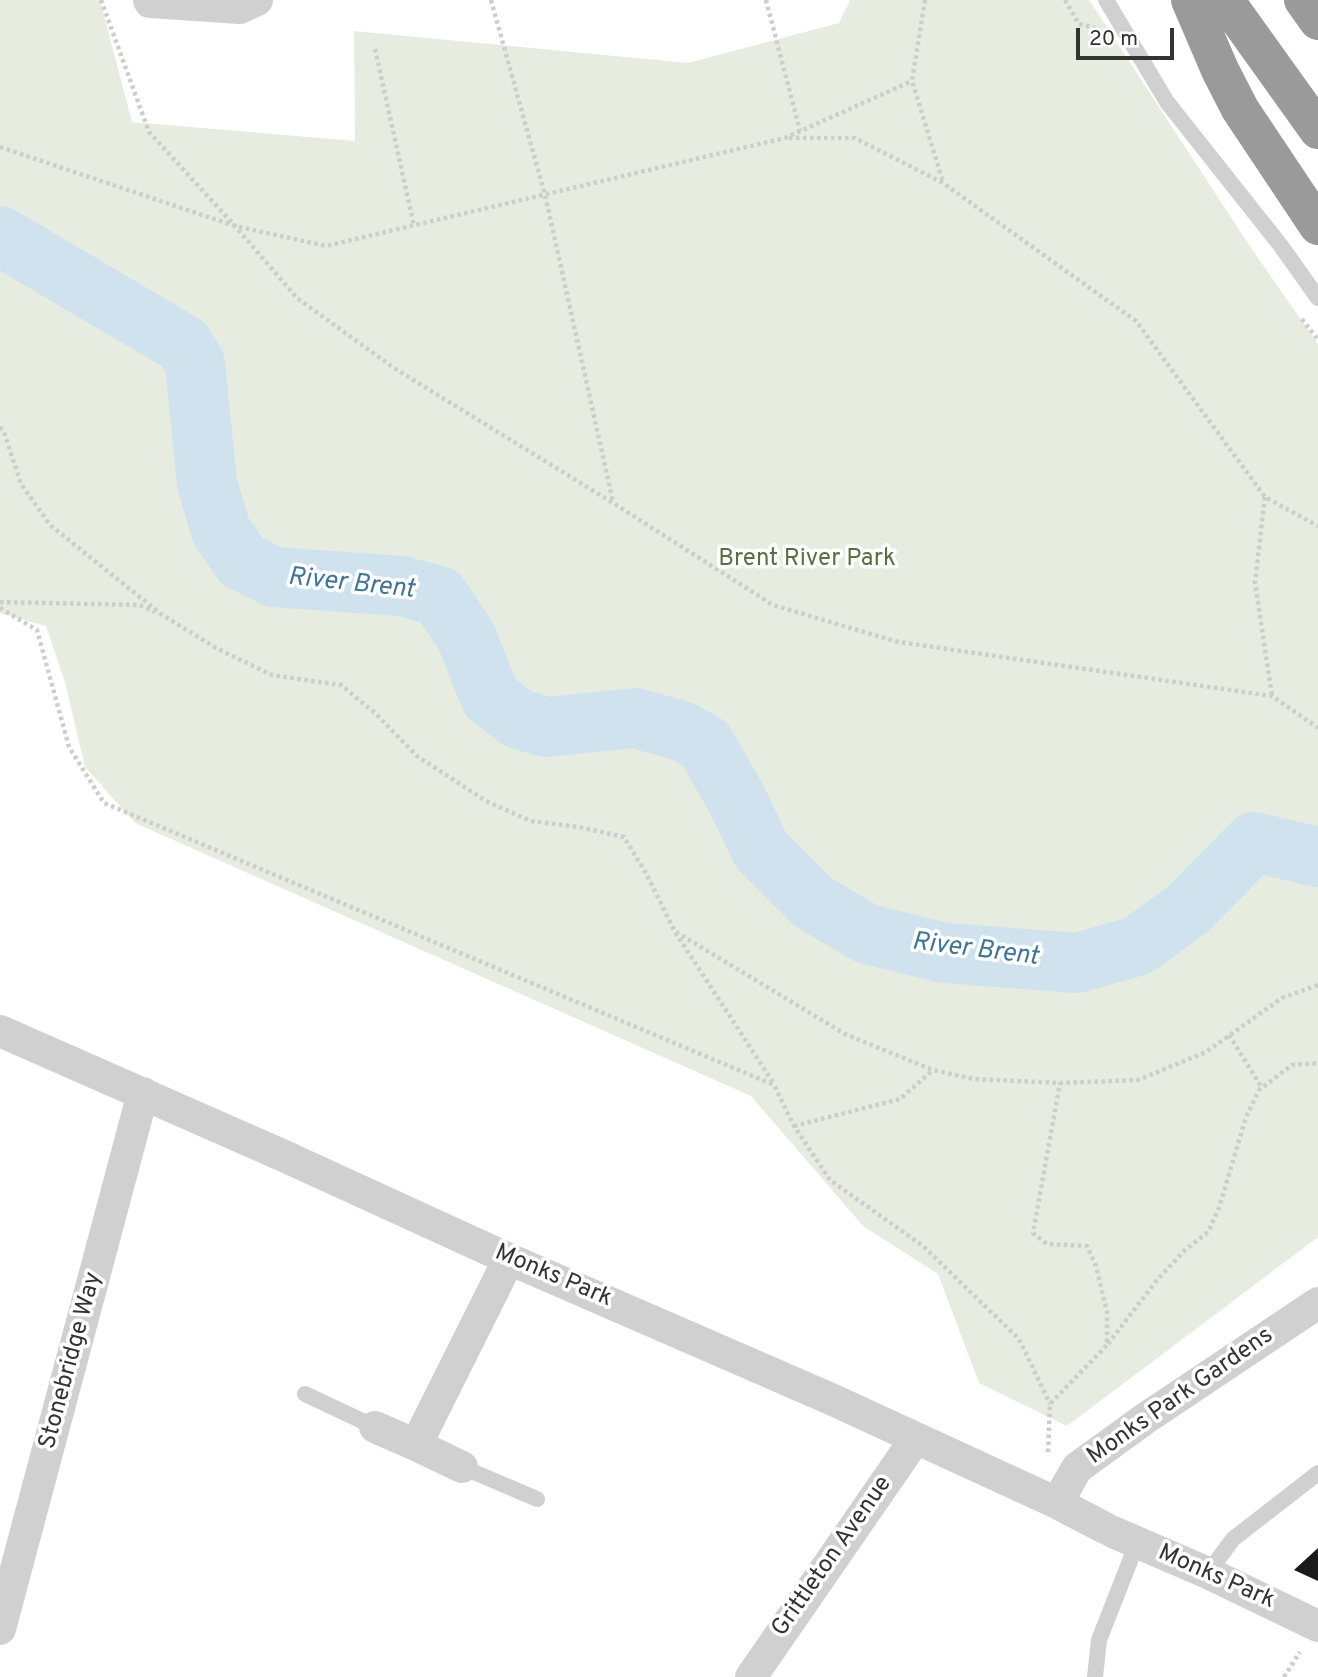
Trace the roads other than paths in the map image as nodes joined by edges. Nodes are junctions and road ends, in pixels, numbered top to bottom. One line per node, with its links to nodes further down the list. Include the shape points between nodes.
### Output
1 (149, 0): 2 (street, via 240,9)
2 (257, 0)
3 (1107, 0): 10 (lane, via 1167,102)
4 (1190, 0): 9 (highway, via 1240,109)
5 (1225, 0): 8 (highway)
6 (1303, 0): 7 (highway)
7 (1318, 21)
8 (1318, 130)
9 (1318, 226)
10 (1318, 298)
11 (0, 1031): 12 (street, Monks Park)
12 (143, 1093): 13 (street, Monks Park); 25 (street, Stonebridge Way)
13 (509, 1259): 17 (street, Monks Park); 18 (street)
14 (1318, 1303): 22 (street, Monks Park Gardens, via 1077,1468)
15 (305, 1394): 16 (lane)
16 (375, 1427): 18 (street)
17 (916, 1438): 22 (street, Monks Park); 27 (street, Grittleton Avenue)
18 (416, 1445): 19 (street)
19 (462, 1467): 21 (lane)
20 (1318, 1473): 24 (lane, via 1233,1539)
21 (537, 1499)
22 (1052, 1501): 23 (street, Monks Park)
23 (1118, 1534): 24 (street, Monks Park); 28 (lane)
24 (1208, 1573): 26 (street, Monks Park)
25 (0, 1629)
26 (1313, 1635)
27 (751, 1677)
28 (1095, 1677)

